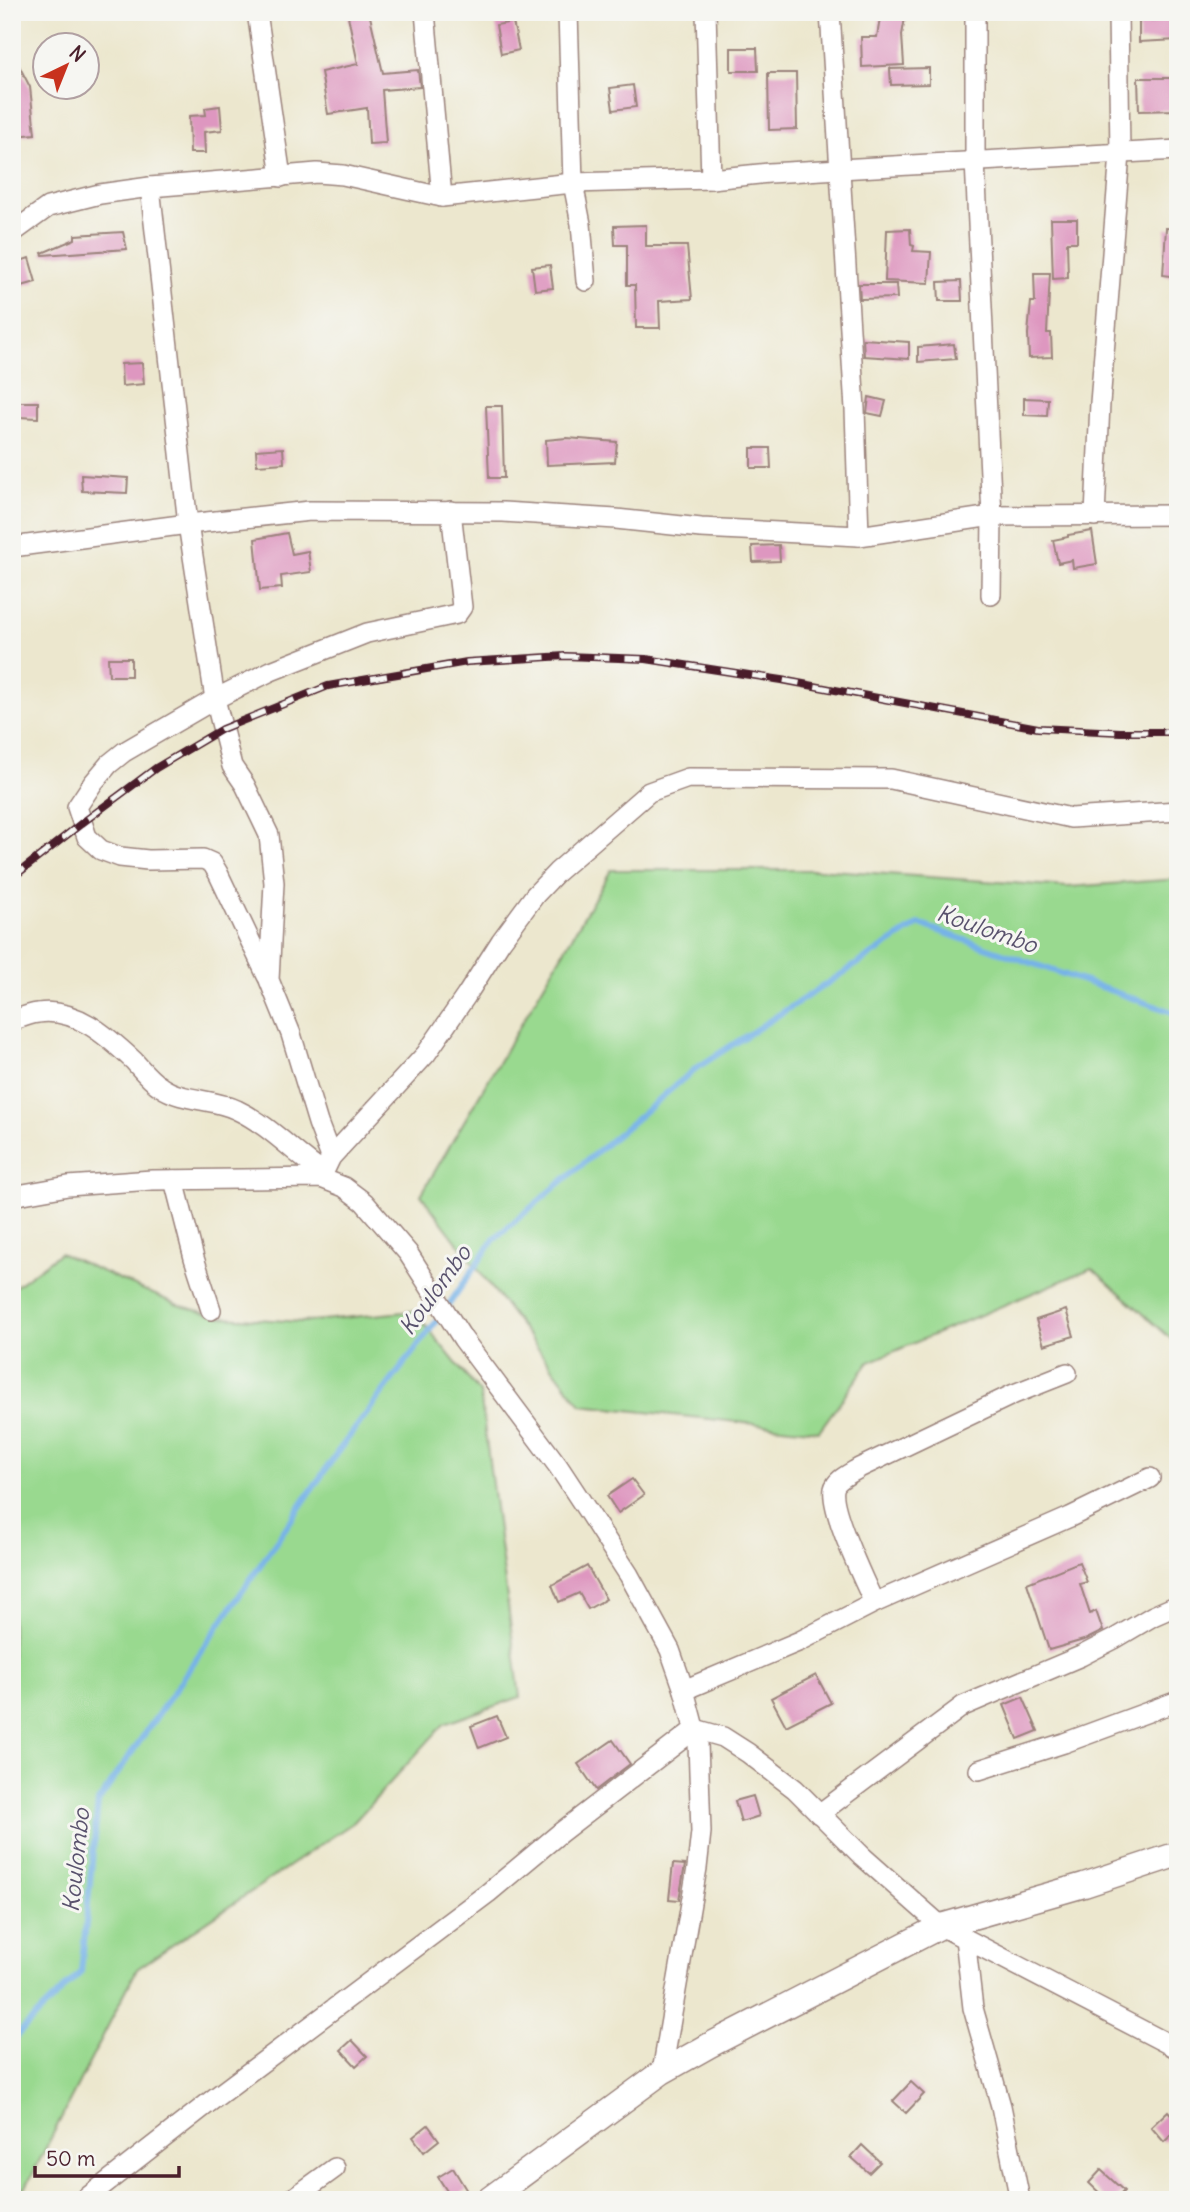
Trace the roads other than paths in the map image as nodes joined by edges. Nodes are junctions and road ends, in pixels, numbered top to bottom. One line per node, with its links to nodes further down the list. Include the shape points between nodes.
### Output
1 (257, 12): 12 (street)
2 (425, 12): 16 (street)
3 (568, 12): 14 (street)
4 (706, 12): 13 (street)
5 (830, 12): 11 (street)
6 (975, 12): 10 (street)
7 (1118, 12): 9 (street)
8 (1178, 150): 9 (street)
9 (1120, 154): 10 (street); 21 (street)
10 (975, 161): 11 (street); 20 (street)
11 (840, 170): 13 (street); 24 (street)
12 (281, 177): 15 (street); 16 (street, via 343,175)
13 (710, 179): 14 (street)
14 (573, 183): 16 (street); 18 (street, via 582,224)
15 (150, 187): 17 (street, via 48,207); 23 (street)
16 (442, 197)
17 (12, 233)
18 (586, 281)
19 (451, 511): 23 (street, via 310,511); 24 (street); 27 (street, via 462,607 457,614 366,633)
20 (992, 516): 21 (street); 24 (street); 26 (street)
21 (1095, 516): 22 (street)
22 (1178, 516)
23 (188, 524): 25 (street); 27 (street)
24 (859, 536)
25 (12, 547)
26 (991, 595)
27 (215, 699): 29 (street, via 232,766 269,835 274,883); 29 (street, via 124,752 109,764 77,807 87,837 120,857 212,863)
28 (1178, 811): 31 (street, via 1071,818 891,779 688,778 649,792 535,895 426,1054)
29 (269, 980): 31 (street, via 318,1123)
30 (12, 1021): 31 (street, via 35,1013 70,1015 113,1041 161,1087 238,1110)
31 (325, 1169): 32 (street); 39 (street, via 364,1202 400,1242 463,1339 558,1466 653,1617)
32 (174, 1180): 33 (street, via 68,1186); 34 (street)
33 (12, 1196)
34 (211, 1310)
35 (1068, 1373): 37 (street, via 1014,1394 838,1482 834,1489 838,1516)
36 (1150, 1478): 37 (street)
37 (874, 1603): 39 (street, via 800,1641)
38 (1178, 1605): 43 (street, via 1081,1656 963,1706)
39 (684, 1690): 41 (street)
40 (1178, 1701): 42 (street)
41 (695, 1729): 43 (street, via 723,1737 748,1753); 48 (street, via 701,1832); 50 (street, via 478,1901)
42 (979, 1770)
43 (819, 1814): 45 (street)
44 (1178, 1854): 45 (street)
45 (941, 1926): 46 (street); 48 (street)
46 (965, 1938): 47 (street); 53 (street, via 973,2008 1001,2106)
47 (1178, 2049)
48 (663, 2072): 52 (street)
49 (335, 2168): 51 (street)
50 (84, 2200)
51 (291, 2200)
52 (488, 2200)
53 (1020, 2200)

